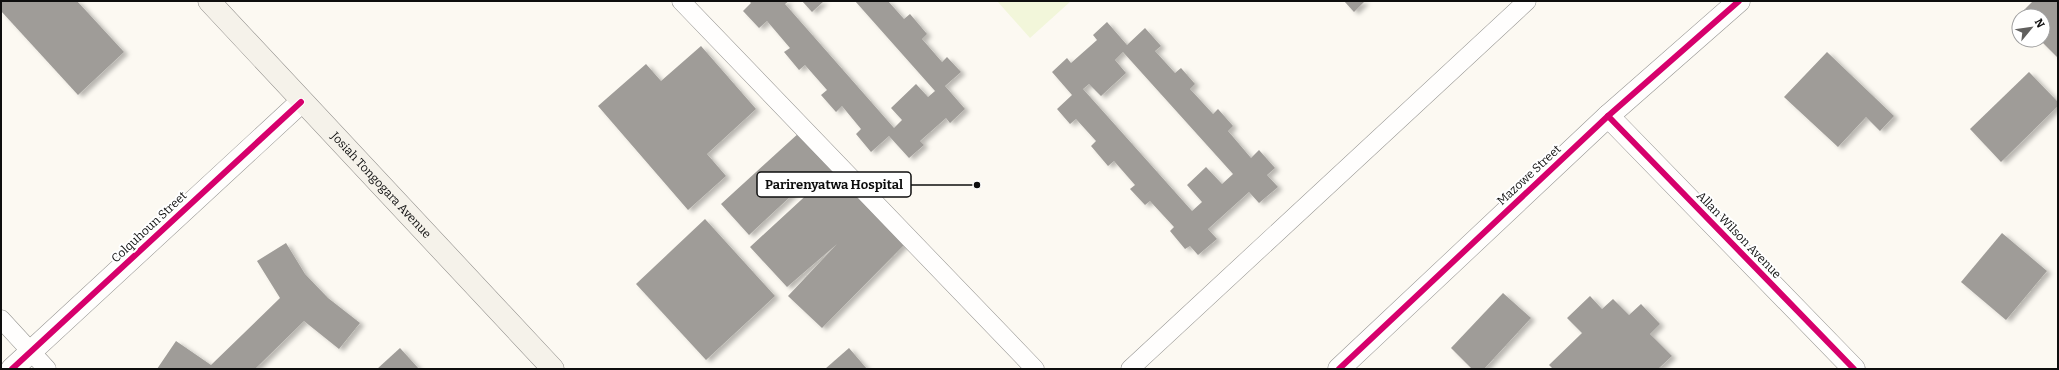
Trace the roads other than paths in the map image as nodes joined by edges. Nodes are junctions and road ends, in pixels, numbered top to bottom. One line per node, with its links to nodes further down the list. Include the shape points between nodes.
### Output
1 (209, 1): 5 (main road, Josiah Tongogara Avenue)
2 (681, 1): 12 (lane)
3 (1527, 1): 13 (lane)
4 (1739, 1): 6 (street, Mazowe Street)
5 (301, 102): 8 (street, Colquhoun Street); 11 (main road, Josiah Tongogara Avenue)
6 (1608, 116): 14 (street, Mazowe Street); 15 (street, Allan Wilson Avenue)
7 (1, 319): 8 (lane)
8 (31, 351): 9 (street, Colquhoun Street); 10 (lane)
9 (12, 369)
10 (47, 369)
11 (553, 369)
12 (1035, 369)
13 (1130, 369)
14 (1339, 369)
15 (1854, 369)

